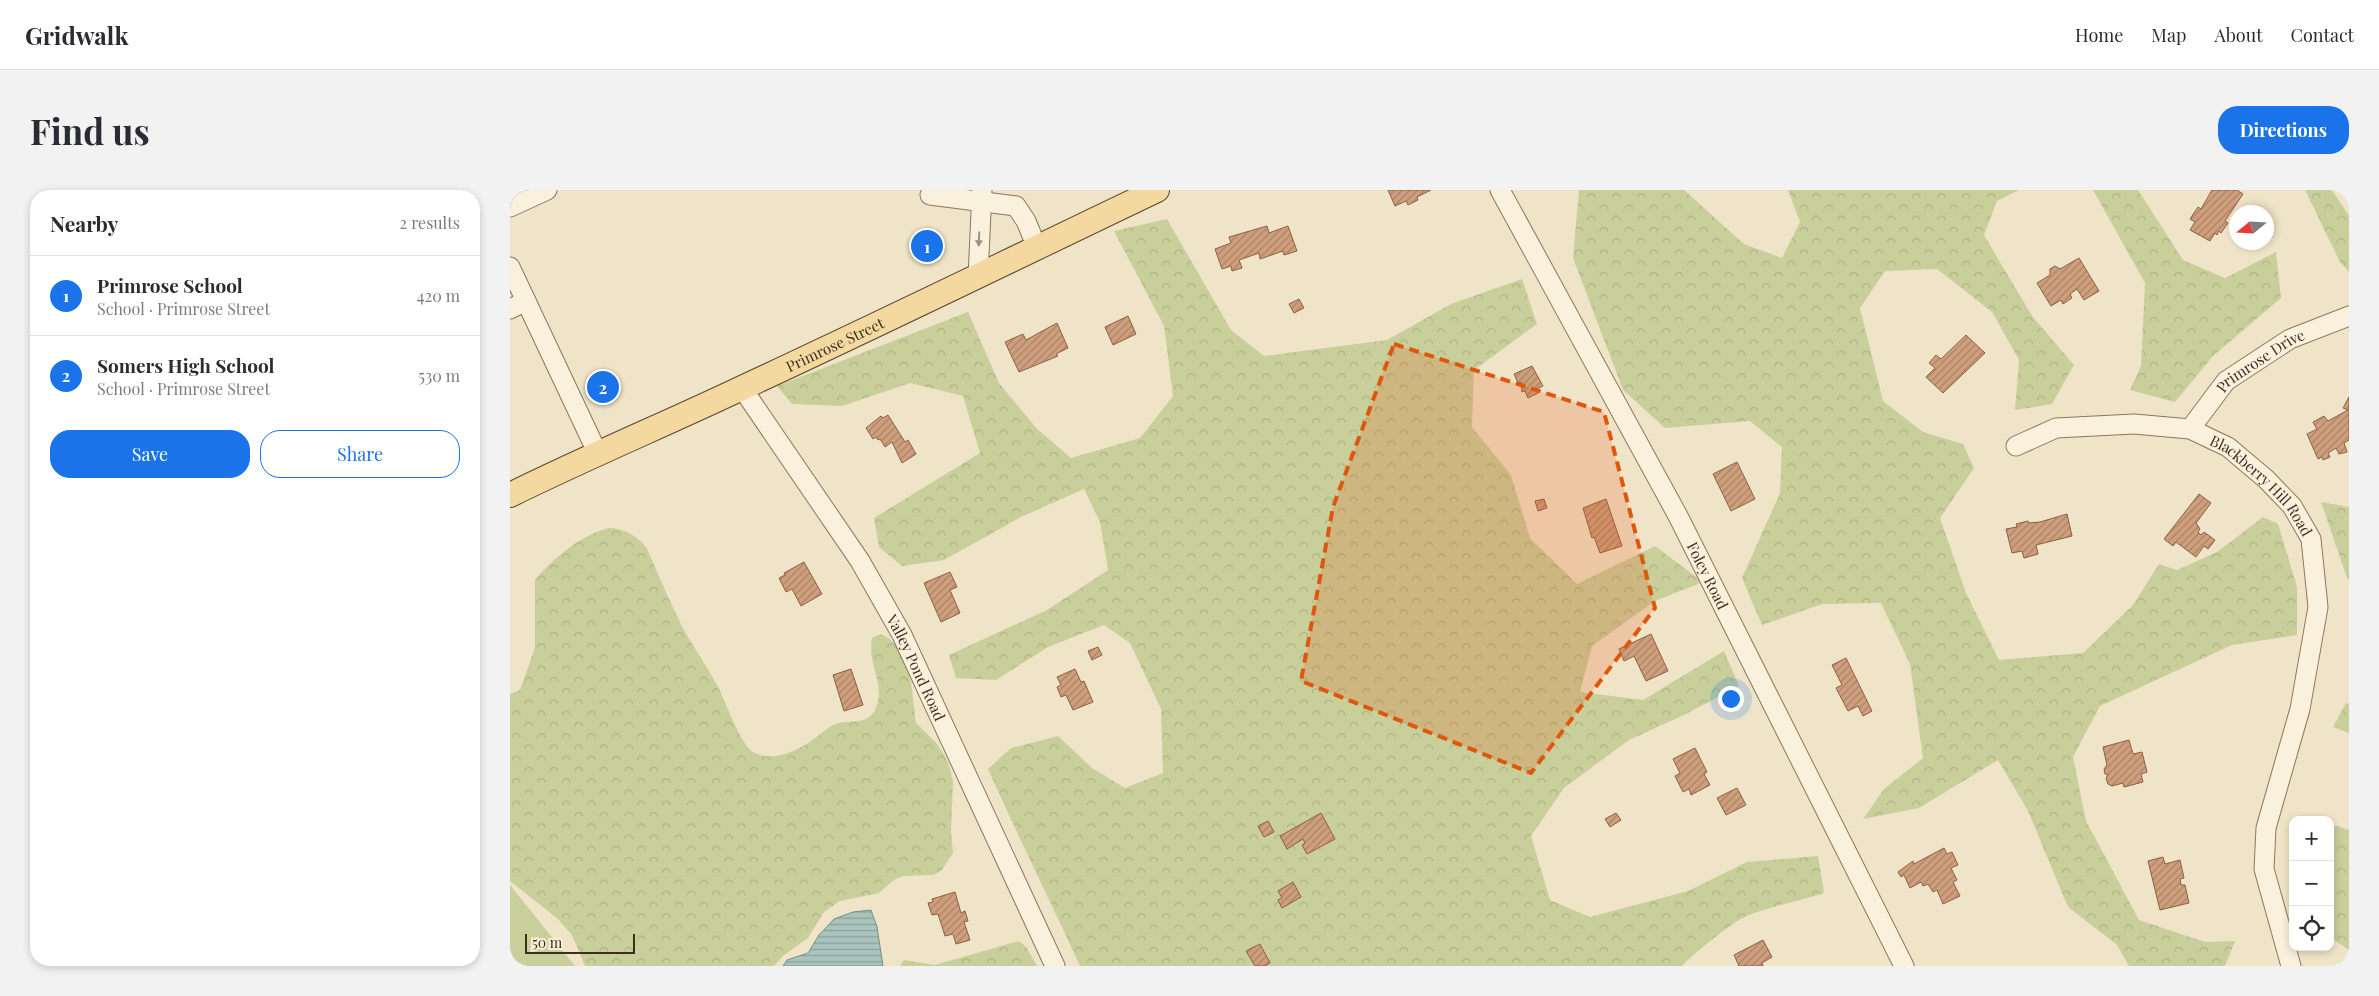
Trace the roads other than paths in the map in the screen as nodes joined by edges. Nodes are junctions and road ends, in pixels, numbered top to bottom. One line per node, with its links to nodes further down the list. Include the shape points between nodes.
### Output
1 (547, 190): 7 (street)
2 (1010, 190): 6 (street)
3 (1157, 190): 8 (main road, Primrose Street)
4 (1500, 190): 19 (street, Foley Road, via 1678,516)
5 (930, 194): 6 (street)
6 (986, 199): 8 (street, via 1016,206 1026,221); 10 (street, one-way to 10)
7 (510, 207)
8 (1036, 248): 10 (main road, Primrose Street)
9 (510, 267): 11 (street)
10 (978, 277): 13 (main road, Primrose Street)
11 (518, 305): 16 (street)
12 (2349, 316): 14 (street, Primrose Drive, via 2290,339 2226,381)
13 (742, 388): 16 (main road, Primrose Street); 18 (street, Valley Pond Road, via 860,561 902,635)
14 (2190, 429): 15 (street, Blackberry Hill Road, via 2134,424 2056,428); 20 (street, Blackberry Hill Road, via 2228,447 2266,479 2292,506 2311,539 2318,606 2300,709 2266,828 2264,869)
15 (2016, 446)
16 (597, 452): 17 (main road, Primrose Street)
17 (510, 495)
18 (1055, 966)
19 (1904, 966)
20 (2291, 966)

